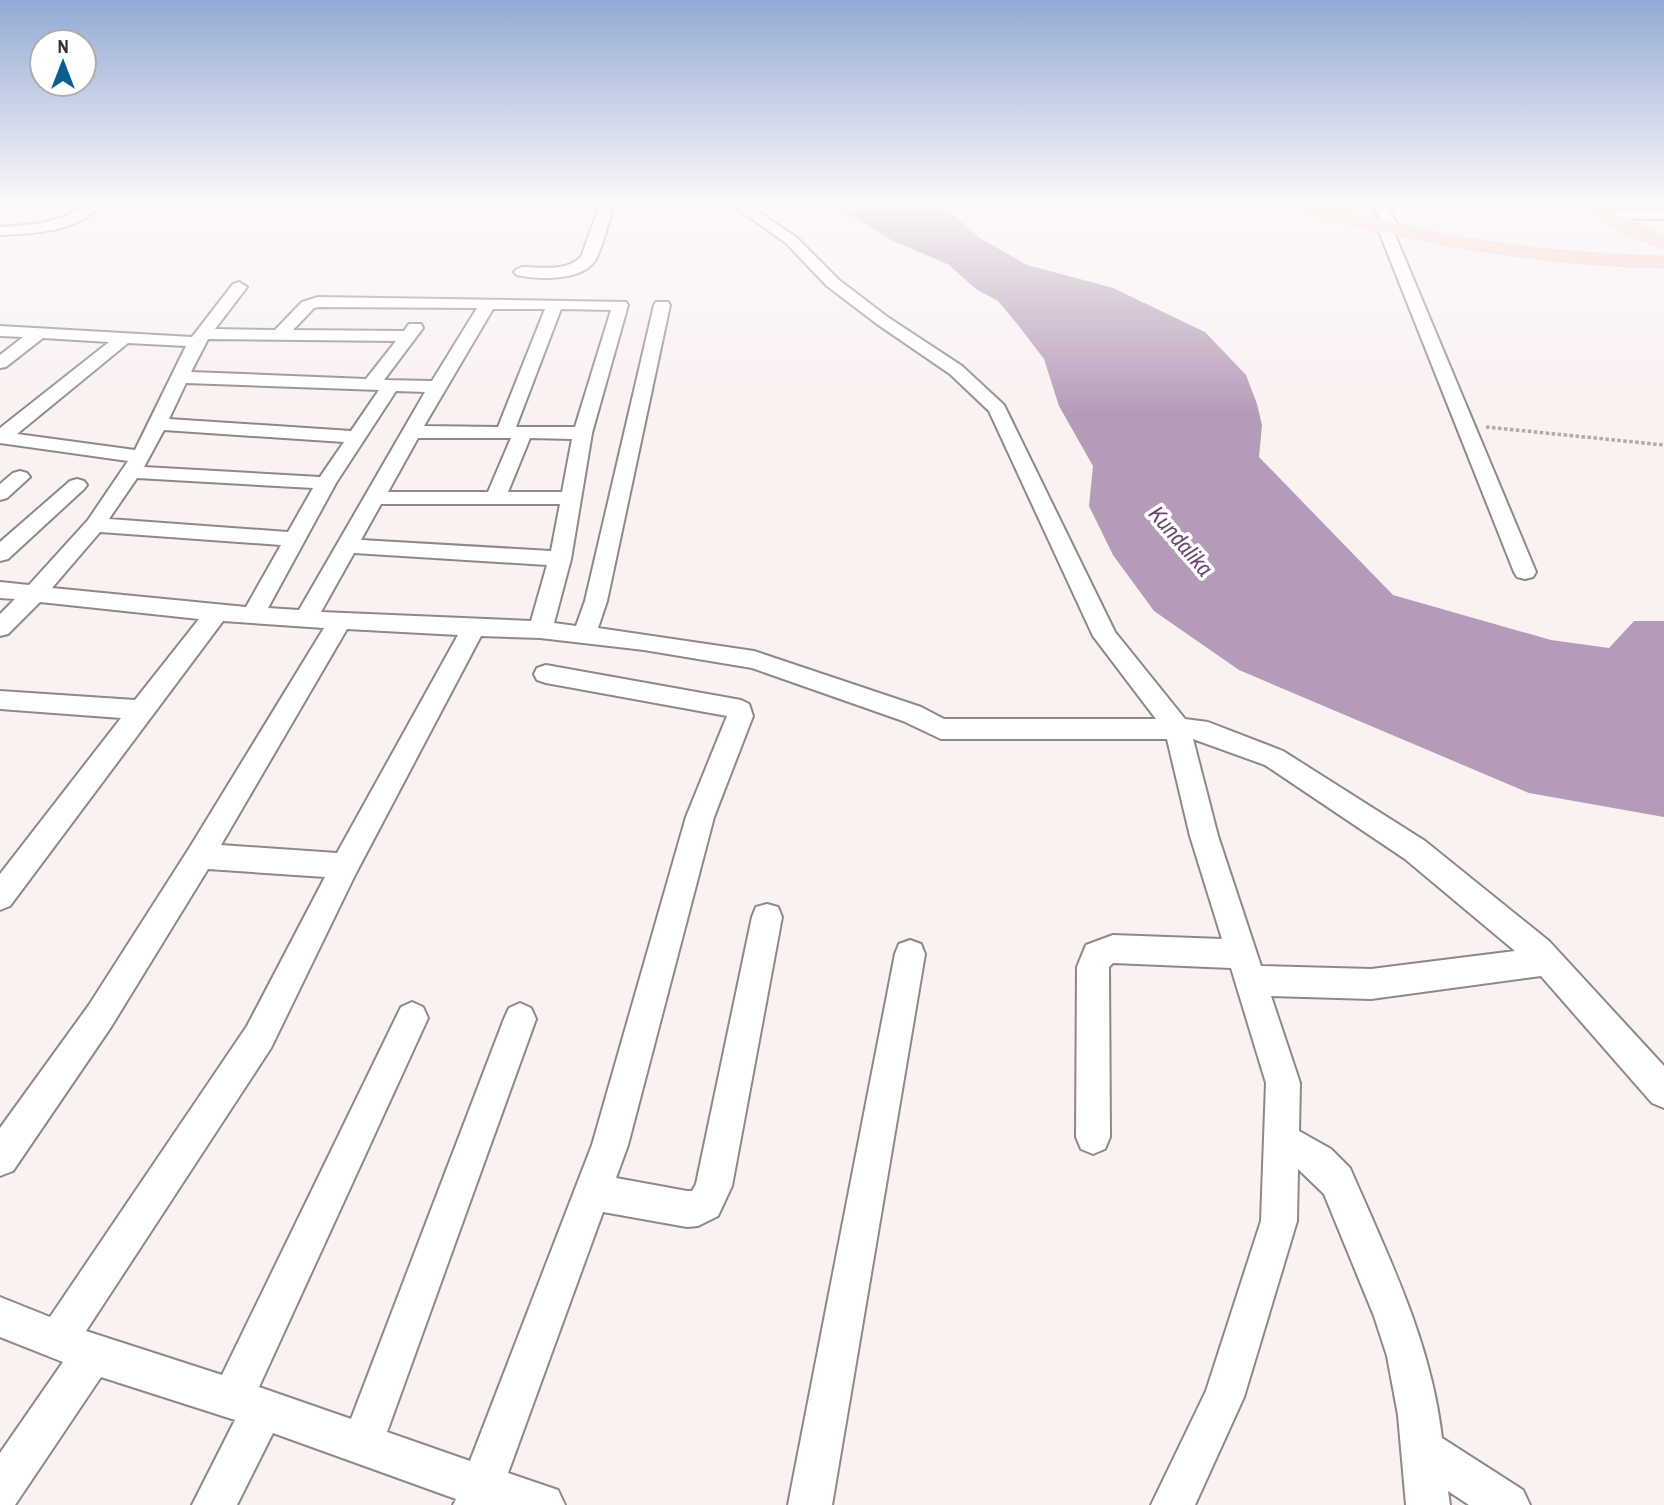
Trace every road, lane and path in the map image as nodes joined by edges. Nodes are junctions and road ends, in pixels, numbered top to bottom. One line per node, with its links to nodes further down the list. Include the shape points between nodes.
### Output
1 (825, 275): 53 (street, via 956,370 997,409 1105,636)
2 (1407, 275): 19 (street)
3 (239, 287): 12 (street)
4 (434, 304): 6 (street); 10 (street, via 311,302); 11 (street)
5 (555, 304): 6 (street); 21 (street); 22 (street, via 620,306)
6 (487, 305): 17 (street)
7 (662, 305): 49 (street, via 596,601)
8 (0, 331): 9 (street)
9 (38, 334): 13 (street); 14 (street)
10 (279, 335): 11 (street); 12 (street)
11 (408, 336): 16 (street)
12 (199, 338): 13 (street); 15 (street)
13 (123, 339): 23 (street)
14 (0, 363)
15 (180, 377): 16 (street); 18 (street)
16 (381, 384): 17 (street); 24 (street)
17 (438, 387): 20 (street)
18 (158, 424): 24 (street); 26 (street)
19 (1465, 425): 25 (path); 39 (street)
20 (412, 432): 21 (street); 31 (street)
21 (514, 432): 22 (street); 32 (street)
22 (583, 433): 33 (street)
23 (1, 437): 26 (street)
24 (356, 437): 28 (street)
25 (1664, 445)
26 (136, 465): 28 (street); 34 (street)
27 (20, 477): 30 (street)
28 (326, 483): 35 (street)
29 (77, 485): 37 (street)
30 (0, 494)
31 (375, 498): 32 (street); 36 (street)
32 (495, 498): 33 (street)
33 (571, 498): 38 (street)
34 (95, 526): 35 (street); 41 (street)
35 (295, 539): 43 (street)
36 (348, 546): 38 (street); 44 (street)
37 (0, 554)
38 (560, 559): 48 (street)
39 (1525, 572)
40 (0, 590): 41 (street)
41 (34, 594): 42 (street); 46 (street)
42 (217, 613): 43 (street); 52 (street)
43 (253, 615): 44 (street)
44 (306, 618): 45 (street)
45 (340, 621): 47 (street); 54 (street)
46 (0, 628)
47 (474, 628): 48 (street); 55 (street)
48 (540, 630): 49 (street)
49 (584, 635): 53 (street, via 754,660 912,714 941,729)
50 (546, 674): 67 (street, via 740,711 700,817 619,1114)
51 (0, 700): 52 (street)
52 (141, 710): 56 (street)
53 (1178, 729): 59 (street, via 1199,729 1274,758 1415,850); 60 (street, via 1204,836)
54 (200, 856): 55 (street); 66 (street, via 100,1016)
55 (345, 866): 69 (street, via 258,1037)
56 (0, 897)
57 (767, 917): 67 (street, via 707,1203 698,1210 687,1209)
58 (910, 954): 77 (street)
59 (1548, 961): 60 (street, via 1371,984); 63 (street)
60 (1245, 967): 64 (street, via 1113,949 1097,955 1093,967); 65 (street, via 1283,1083)
61 (412, 1018): 70 (street)
62 (520, 1019): 71 (street)
63 (1664, 1091)
64 (1093, 1137)
65 (1281, 1140): 72 (street, via 1328,1167 1337,1181 1407,1356); 78 (street, via 1279,1221 1224,1397)
66 (0, 1158)
67 (593, 1192): 74 (street)
68 (0, 1317): 69 (street)
69 (76, 1346): 70 (street); 73 (street)
70 (247, 1404): 71 (street); 75 (street)
71 (362, 1444): 74 (street)
72 (1422, 1449): 79 (street); 80 (street)
73 (0, 1490)
74 (479, 1496): 76 (street)
75 (214, 1505)
76 (543, 1505)
77 (810, 1505)
78 (1173, 1505)
79 (1428, 1505)
80 (1508, 1505)

